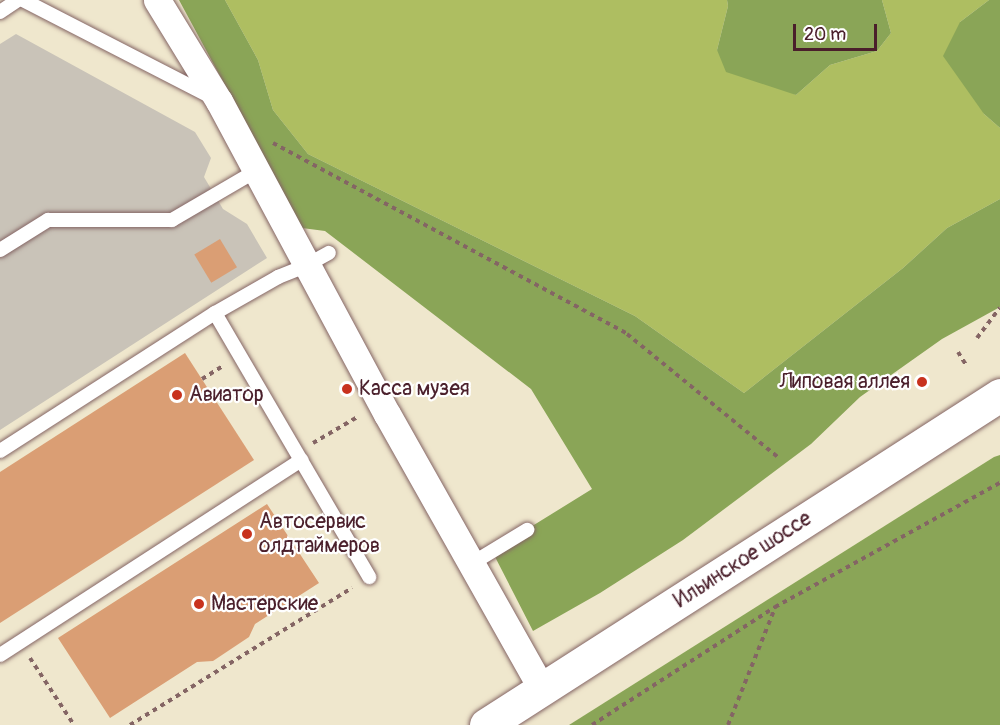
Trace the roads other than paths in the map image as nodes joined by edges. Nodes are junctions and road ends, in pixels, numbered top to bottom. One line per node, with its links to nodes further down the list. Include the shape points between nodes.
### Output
1 (18, 0): 4 (lane)
2 (23, 0): 5 (lane)
3 (157, 0): 5 (street)
4 (0, 12)
5 (219, 101): 6 (street)
6 (256, 171): 7 (lane, via 172,220 48,220); 8 (street)
7 (0, 250)
8 (318, 259): 9 (lane); 14 (street, via 381,404)
9 (215, 313): 11 (lane); 12 (lane)
10 (1000, 395): 17 (main road, Ильинское шоссе)
11 (0, 451)
12 (298, 457): 15 (lane); 16 (lane)
13 (526, 530): 14 (lane)
14 (471, 564): 17 (street)
15 (369, 578)
16 (0, 656)
17 (542, 689): 18 (main road, Ильинское шоссе)
18 (486, 725)

